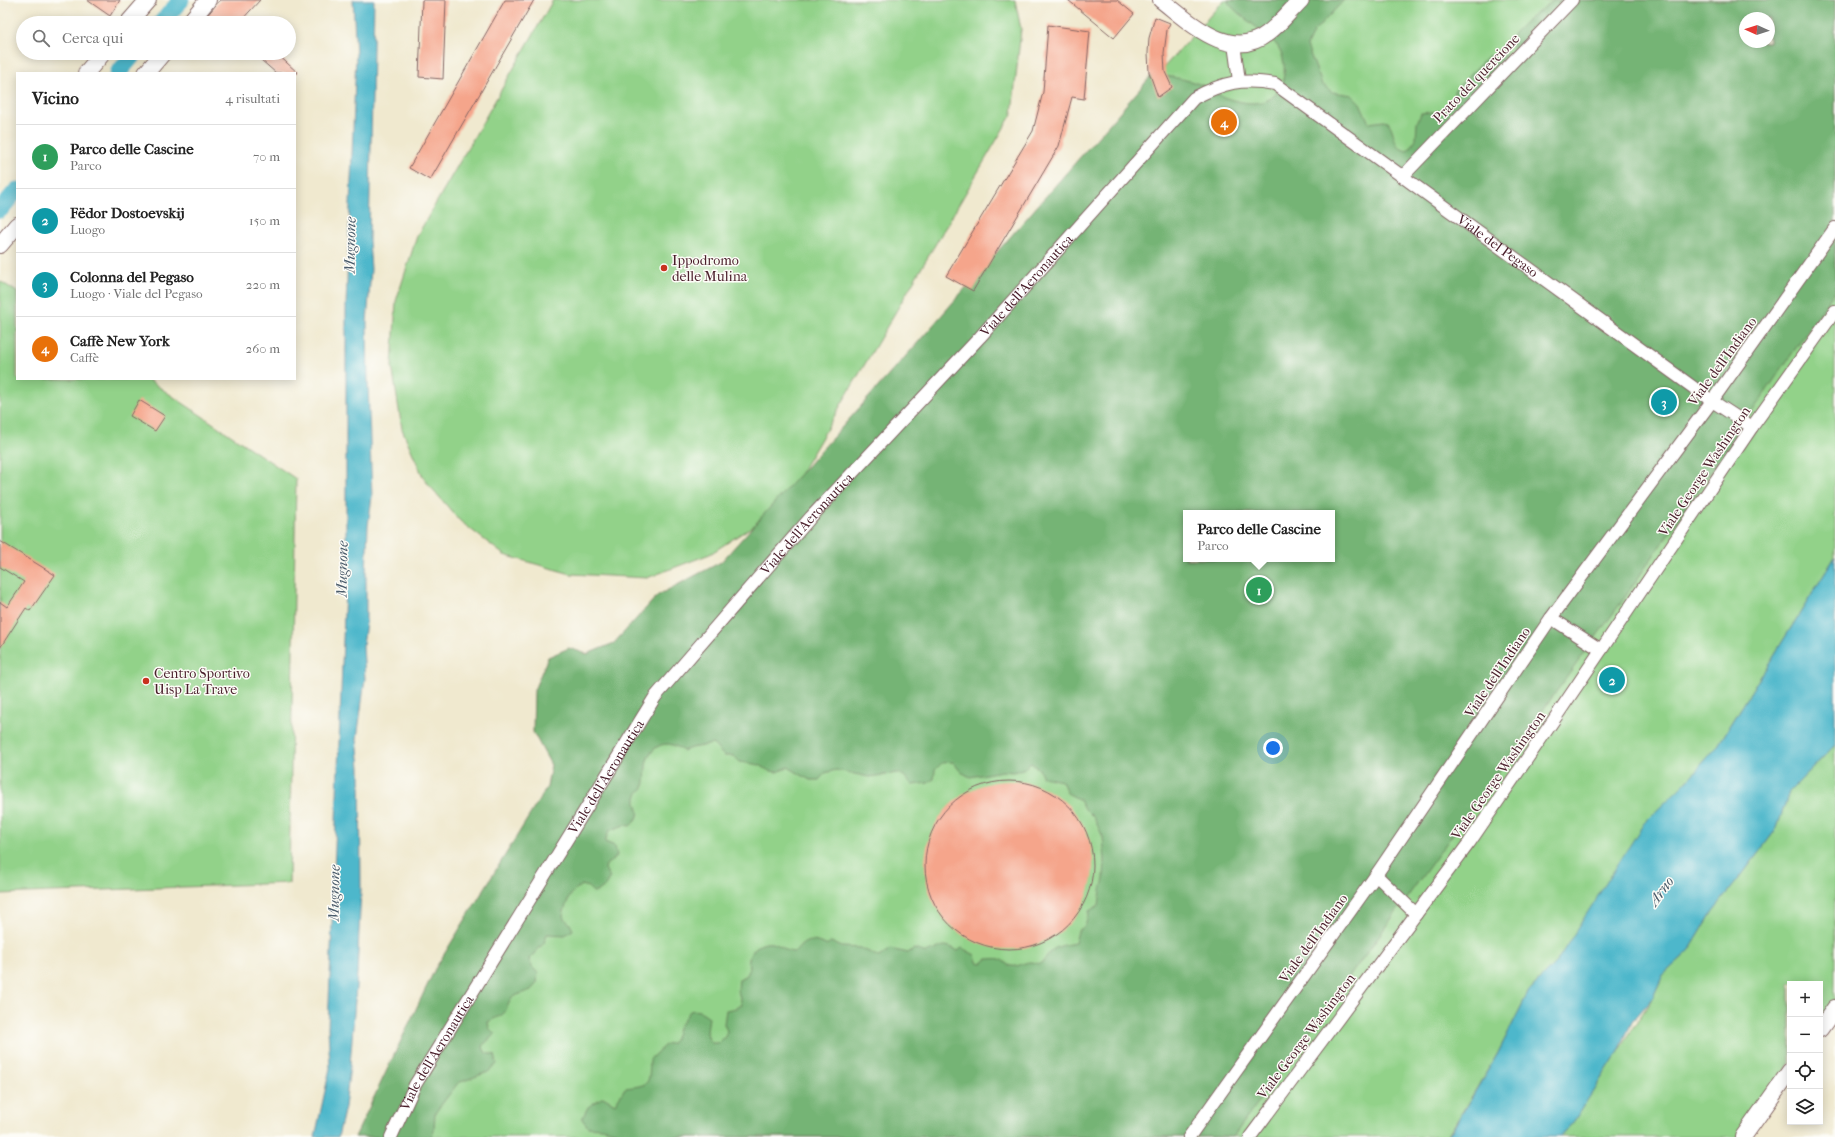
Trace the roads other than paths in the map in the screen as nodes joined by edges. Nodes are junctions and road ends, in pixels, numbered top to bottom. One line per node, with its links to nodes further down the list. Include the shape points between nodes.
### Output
1 (148, 0): 6 (street)
2 (208, 0): 7 (street)
3 (1161, 0): 8 (street, via 1211,36 1222,42)
4 (1301, 0): 8 (street, via 1267,34 1254,41)
5 (1572, 0): 14 (street, Prato del quercione)
6 (134, 16)
7 (195, 16)
8 (1234, 44): 13 (street)
9 (97, 60): 11 (street)
10 (157, 60): 12 (street)
11 (87, 72)
12 (147, 72)
13 (1239, 81): 14 (street, Viale del Pegaso, via 1275,84); 28 (street, Viale dell'Aeronautica, via 1226,83 1194,98 980,337 811,517 655,697 415,1085)
14 (1403, 176): 19 (street, Viale del Pegaso)
15 (16, 226): 17 (street)
16 (1835, 228): 19 (street, Viale dell'Indiano)
17 (0, 245)
18 (1835, 311): 20 (street, Viale George Washington)
19 (1712, 401): 20 (street, Viale del Pegaso); 21 (street, Viale dell'Indiano)
20 (1752, 427): 22 (street, Viale George Washington)
21 (1552, 618): 22 (street); 23 (street, Viale dell'Indiano)
22 (1601, 650): 24 (street, Viale George Washington, via 1469,843)
23 (1376, 875): 24 (street); 29 (street, Viale dell'Indiano)
24 (1416, 914): 30 (street, Viale George Washington)
25 (1835, 1008): 26 (street)
26 (1823, 1025)
27 (1787, 1075): 31 (street)
28 (391, 1137)
29 (1189, 1137)
30 (1250, 1137)
31 (1743, 1137)

